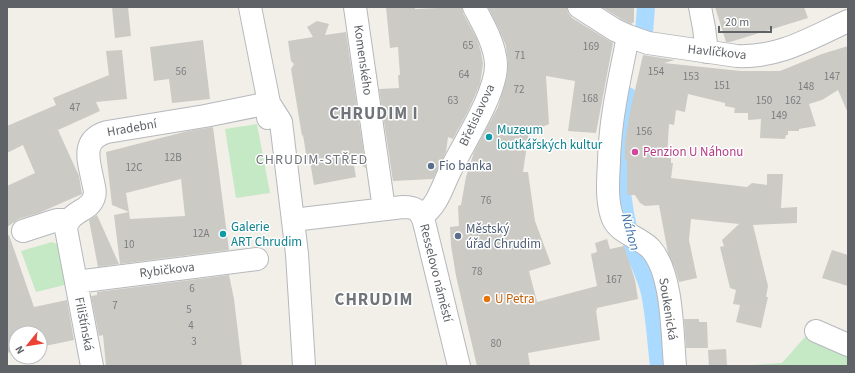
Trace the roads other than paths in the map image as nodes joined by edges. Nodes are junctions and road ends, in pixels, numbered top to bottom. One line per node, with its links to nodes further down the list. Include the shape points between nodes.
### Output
1 (250, 7): 9 (street)
2 (355, 7): 10 (street, Komenského)
3 (474, 7): 11 (street, Břetislavova, via 490,40 495,56 496,73 484,106 434,205)
4 (579, 7): 7 (street, Havlíčkova, via 615,30)
5 (700, 7): 8 (street)
6 (848, 21): 8 (street, Havlíčkova, via 774,53 748,57)
7 (637, 40): 8 (street, Havlíčkova); 22 (street, Soukenická, via 612,119 608,173 610,208 620,228 648,245 656,256 670,306)
8 (707, 52)
9 (269, 103): 12 (street, via 268,124 291,196); 13 (street, Hradební, via 101,133 92,140 88,157 94,197)
10 (384, 209): 11 (street, Resselovo náměstí, via 410,207); 12 (street, Resselovo náměstí)
11 (422, 216): 21 (street, Resselovo náměstí)
12 (294, 220): 20 (street)
13 (67, 222): 14 (street, via 57,220); 16 (street, Filištínská)
14 (23, 231)
15 (257, 259): 16 (street, Rybičkova)
16 (76, 282): 19 (street, Filištínská)
17 (816, 331): 18 (street)
18 (848, 345)
19 (92, 366)
20 (304, 366)
21 (459, 366)
22 (675, 366)

